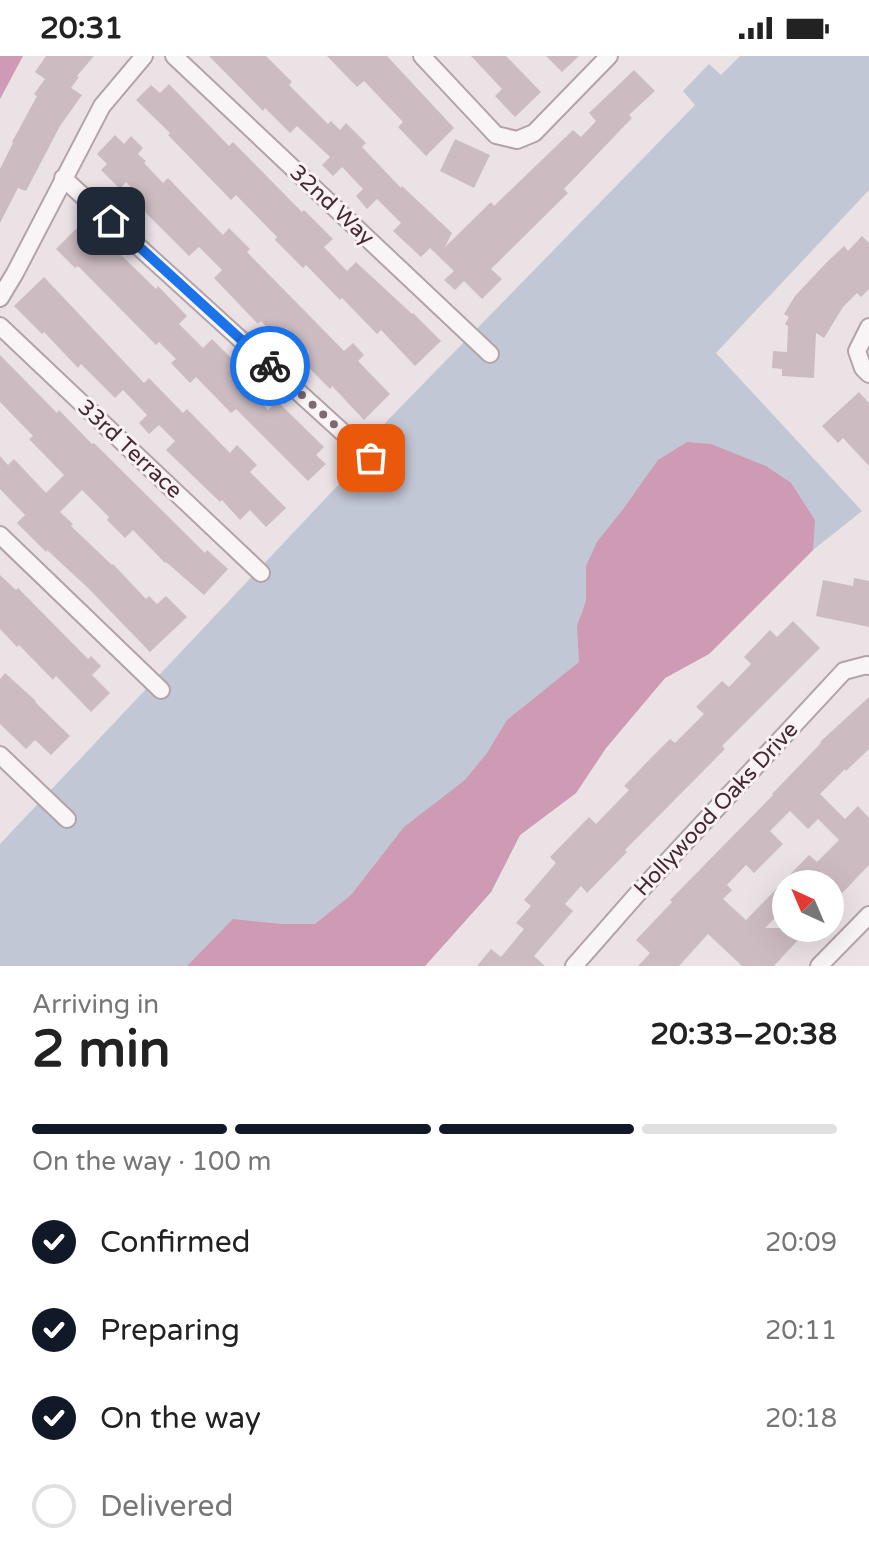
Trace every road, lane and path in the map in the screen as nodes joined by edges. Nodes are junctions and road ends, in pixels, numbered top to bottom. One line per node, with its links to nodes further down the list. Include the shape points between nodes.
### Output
1 (144, 56): 5 (street, via 102,106)
2 (174, 56): 9 (street, 32nd Way)
3 (422, 56): 4 (street, via 496,135 517,140 534,133)
4 (609, 56)
5 (63, 178): 6 (street); 11 (street)
6 (0, 298)
7 (0, 326): 13 (street, 33rd Terrace)
8 (869, 327): 10 (street, via 857,351)
9 (490, 354)
10 (869, 374)
11 (371, 458)
12 (0, 535): 15 (street)
13 (261, 573)
14 (868, 665): 19 (street, Hollywood Oaks Drive, via 844,671)
15 (161, 690)
16 (0, 755): 17 (street)
17 (67, 819)
18 (869, 915): 20 (street)
19 (577, 965)
20 (819, 966)

